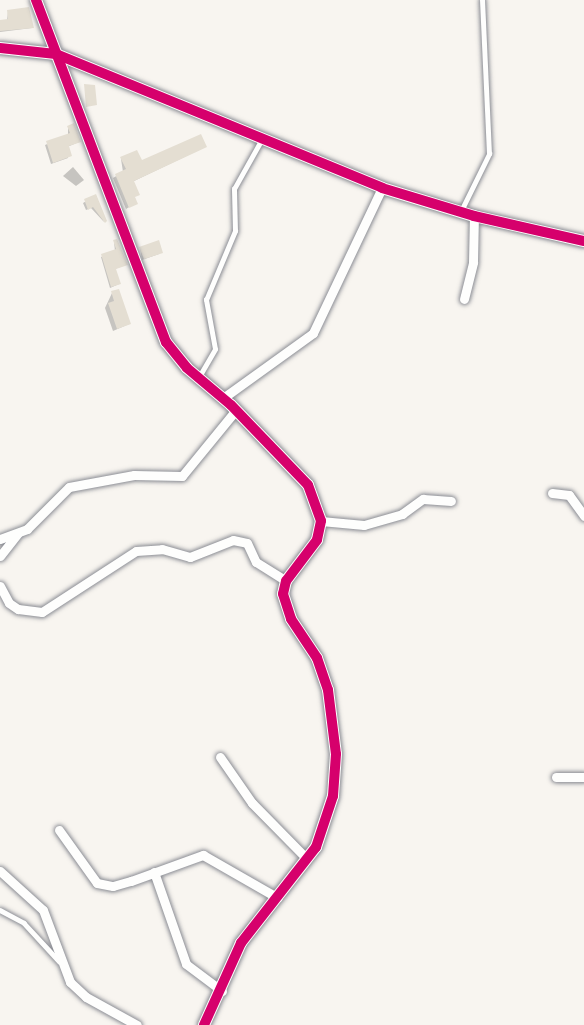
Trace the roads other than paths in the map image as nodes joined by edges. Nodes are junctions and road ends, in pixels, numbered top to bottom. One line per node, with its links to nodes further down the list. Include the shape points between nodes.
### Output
1 (36, 0): 4 (street)
2 (482, 0): 7 (lane, via 489,155)
3 (0, 48): 4 (street)
4 (56, 54): 5 (street); 11 (street, via 159,325 177,356)
5 (263, 137): 6 (street); 11 (lane, via 234,189 235,231 206,300 215,349)
6 (382, 188): 7 (street); 12 (street, via 313,333)
7 (461, 212): 8 (street)
8 (474, 216): 9 (street); 10 (street, via 473,262)
9 (584, 241)
10 (464, 299)
11 (199, 377): 12 (street)
12 (223, 398): 13 (street)
13 (236, 410): 17 (street, via 308,485); 18 (street, via 182,476 134,475 69,487)
14 (552, 493): 16 (street, via 569,495)
15 (451, 501): 17 (street, via 423,499 402,514 373,523)
16 (584, 516)
17 (321, 520): 21 (street, via 317,540)
18 (18, 533): 19 (street); 20 (street)
19 (0, 539)
20 (0, 556)
21 (286, 580): 22 (street, via 256,562 247,543 233,540 190,557 162,549 136,551 42,612 18,609); 27 (street, via 287,606 317,658 334,728 333,796 316,847)
22 (0, 586)
23 (220, 757): 27 (street, via 252,803)
24 (556, 777): 25 (street)
25 (584, 777)
26 (59, 830): 29 (street, via 97,883 113,886)
27 (307, 859): 30 (street)
28 (0, 871): 32 (street, via 43,910)
29 (154, 872): 30 (street, via 203,855); 33 (street, via 186,964)
30 (278, 898): 33 (street, via 241,943)
31 (0, 909): 32 (lane, via 24,923)
32 (60, 962): 34 (street, via 70,982 86,997)
33 (222, 991): 35 (street)
34 (137, 1025)
35 (204, 1025)

